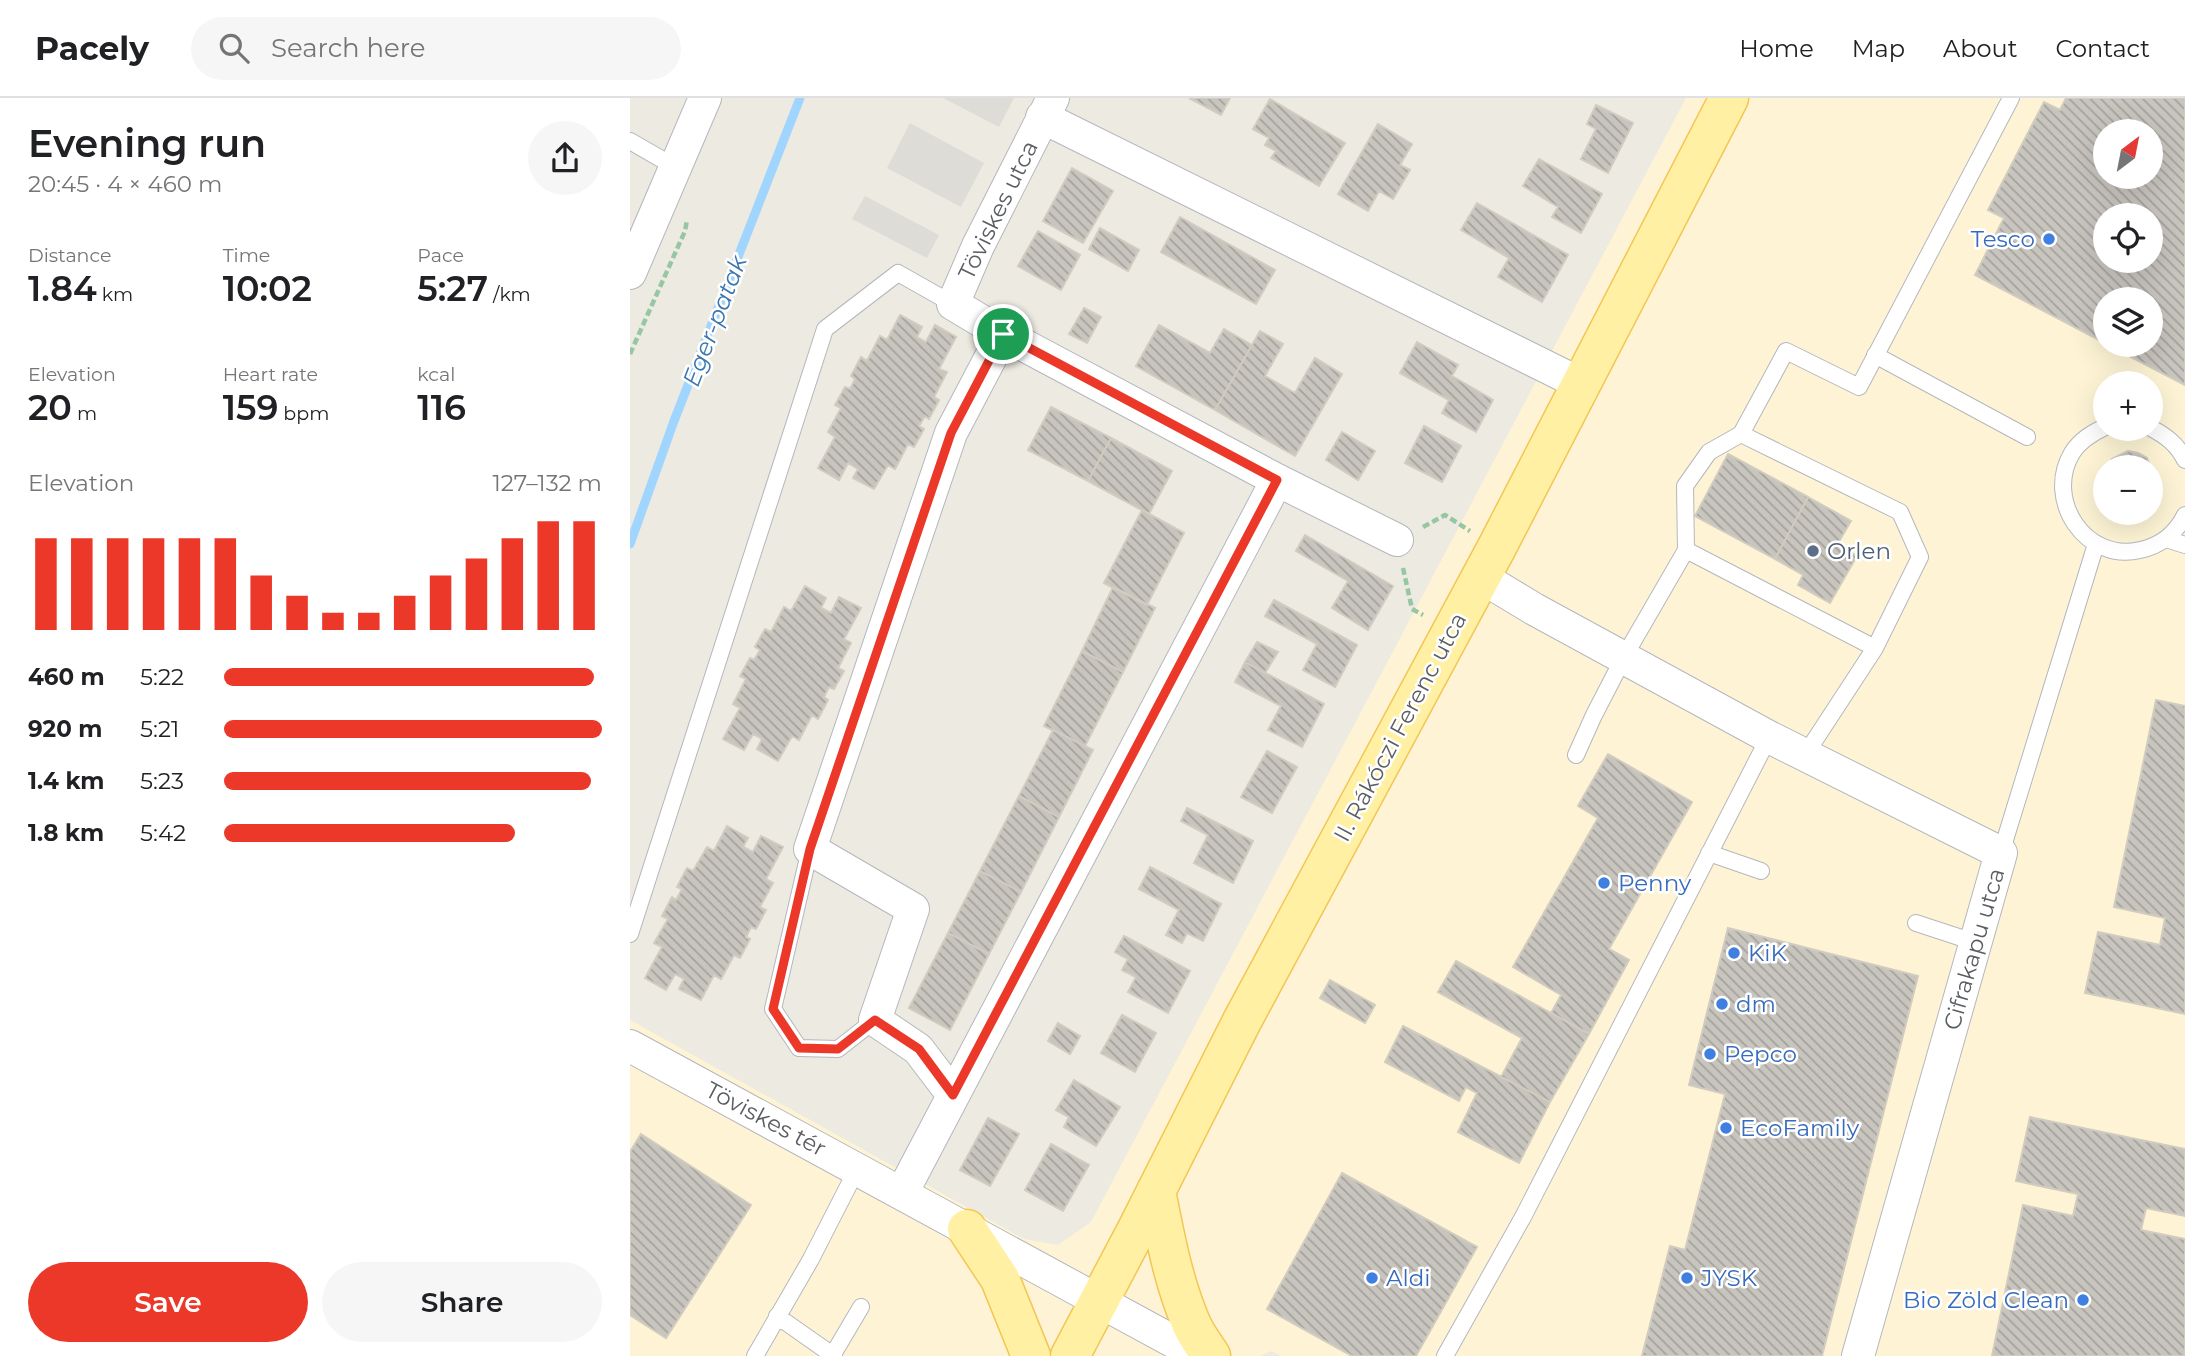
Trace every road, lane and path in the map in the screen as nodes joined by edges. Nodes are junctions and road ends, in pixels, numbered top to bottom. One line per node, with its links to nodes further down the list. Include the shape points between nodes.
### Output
1 (705, 98): 6 (street)
2 (1729, 98): 11 (main road, II. Rákóczi Ferenc utca)
3 (2011, 98): 10 (lane)
4 (1048, 107): 8 (street, Töviskes utca); 11 (street, Töviskes utca)
5 (630, 141): 6 (lane)
6 (675, 167): 7 (street)
7 (630, 274)
8 (953, 304): 9 (street, Töviskes utca); 36 (lane, via 898,273 825,329)
9 (1003, 334): 17 (street, Töviskes utca); 31 (street, via 951,433)
10 (1875, 355): 13 (lane, via 1859,387 1786,351); 15 (lane)
11 (1581, 384): 24 (main road, II. Rákóczi Ferenc utca)
12 (2093, 433): 21 (lane, via 2073,452 2064,471 2062,492 2067,513 2079,531)
13 (1741, 434): 23 (lane, via 1709,452 1685,486); 26 (lane, via 1900,512 1920,557)
14 (2163, 434): 16 (lane)
15 (2027, 437)
16 (2185, 460)
17 (1277, 480): 20 (street, Töviskes utca); 40 (street)
18 (2185, 515): 19 (lane)
19 (2166, 539): 21 (lane, via 2132,552); 22 (lane)
20 (1397, 540): 24 (path, via 1446,515); 25 (path, via 1412,609)
21 (2096, 544): 33 (lane, Cifrakapu utca)
22 (2185, 545)
23 (1686, 550): 26 (lane); 27 (lane)
24 (1489, 562): 25 (main road, II. Rákóczi Ferenc utca); 27 (street, via 1534,609)
25 (1451, 631): 42 (main road, II. Rákóczi Ferenc utca)
26 (1875, 648): 30 (lane)
27 (1625, 657): 28 (street); 29 (lane)
28 (1769, 737): 30 (street); 32 (lane)
29 (1576, 755)
30 (1805, 755): 33 (street)
31 (810, 849): 38 (street, via 913,908); 38 (lane, via 773,1009 799,1048 838,1049)
32 (1709, 853): 34 (lane); 54 (lane, via 1523,1217)
33 (2001, 853): 37 (street, Cifrakapu utca)
34 (1761, 871)
35 (1916, 923): 37 (lane)
36 (630, 934)
37 (1977, 943): 55 (street, Cifrakapu utca)
38 (875, 1020): 40 (street, via 919,1049)
39 (630, 1046): 41 (street, Töviskes tér)
40 (953, 1095): 43 (street)
41 (857, 1169): 43 (street, Töviskes tér); 47 (lane)
42 (1156, 1191): 45 (main road, II. Rákóczi Ferenc utca); 53 (main road, via 1180,1294 1192,1326)
43 (902, 1193): 44 (street, Töviskes tér)
44 (967, 1229): 45 (street, Töviskes tér); 50 (main road, via 1000,1279)
45 (1099, 1301): 51 (main road, II. Rákóczi Ferenc utca); 52 (street)
46 (861, 1307): 49 (lane)
47 (777, 1316): 48 (lane); 49 (lane)
48 (755, 1356)
49 (833, 1356)
50 (1031, 1356)
51 (1070, 1356)
52 (1200, 1356)
53 (1211, 1356)
54 (1445, 1356)
55 (1858, 1356)

